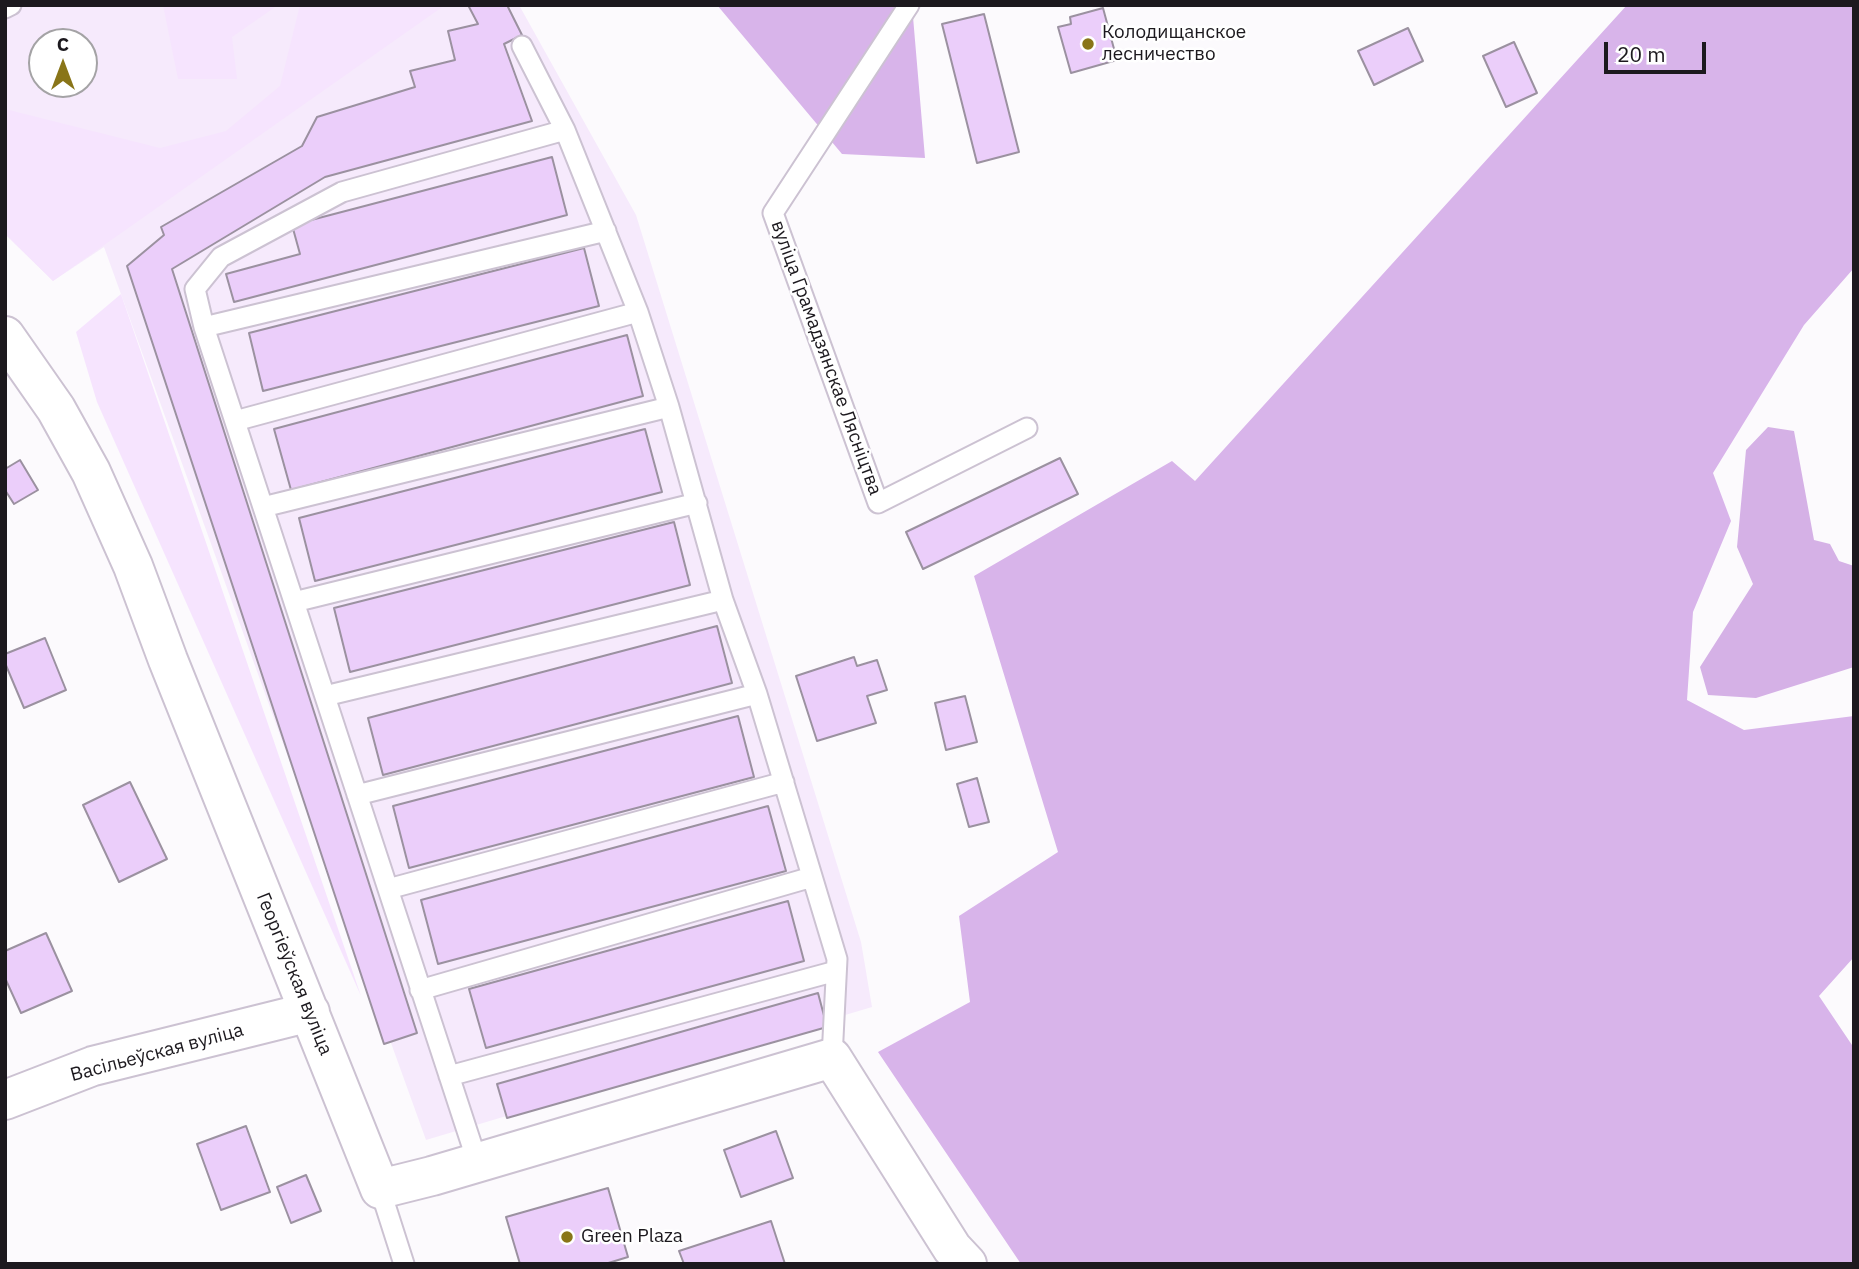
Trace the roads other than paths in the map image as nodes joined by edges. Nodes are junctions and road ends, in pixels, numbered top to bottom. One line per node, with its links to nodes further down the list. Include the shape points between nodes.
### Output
1 (11, 5): 3 (lane)
2 (909, 5): 12 (lane, вуліца Грамадзянскае Лясніцтва, via 773,213 878,503)
3 (5, 8)
4 (522, 46): 5 (lane)
5 (565, 130): 6 (lane); 8 (lane, via 342,192 221,257 195,289)
6 (606, 231): 7 (lane); 8 (lane)
7 (638, 312): 10 (lane); 11 (lane)
8 (204, 327): 11 (lane)
9 (5, 336): 25 (street, Георгіеўская вуліца, via 56,409 128,554)
10 (669, 408): 13 (lane); 14 (lane)
11 (235, 421): 14 (lane)
12 (1027, 428)
13 (697, 503): 15 (lane); 16 (lane)
14 (263, 507): 16 (lane)
15 (723, 600): 17 (lane); 18 (lane)
16 (294, 602): 18 (lane)
17 (757, 694): 19 (lane); 20 (lane)
18 (325, 696): 20 (lane)
19 (784, 782): 21 (lane); 22 (lane)
20 (357, 795): 22 (lane)
21 (813, 877): 23 (lane, via 837,959); 24 (lane)
22 (388, 888): 24 (lane)
23 (836, 971): 26 (lane); 27 (lane)
24 (421, 990): 27 (lane)
25 (310, 1012): 28 (street, Васільеўская вуліца, via 93,1066); 30 (street, Георгіеўская вуліца)
26 (832, 1058): 29 (street); 32 (street, via 952,1248)
27 (449, 1076): 29 (lane)
28 (5, 1100)
29 (477, 1161): 30 (street)
30 (380, 1189): 31 (lane)
31 (404, 1264)
32 (967, 1264)

